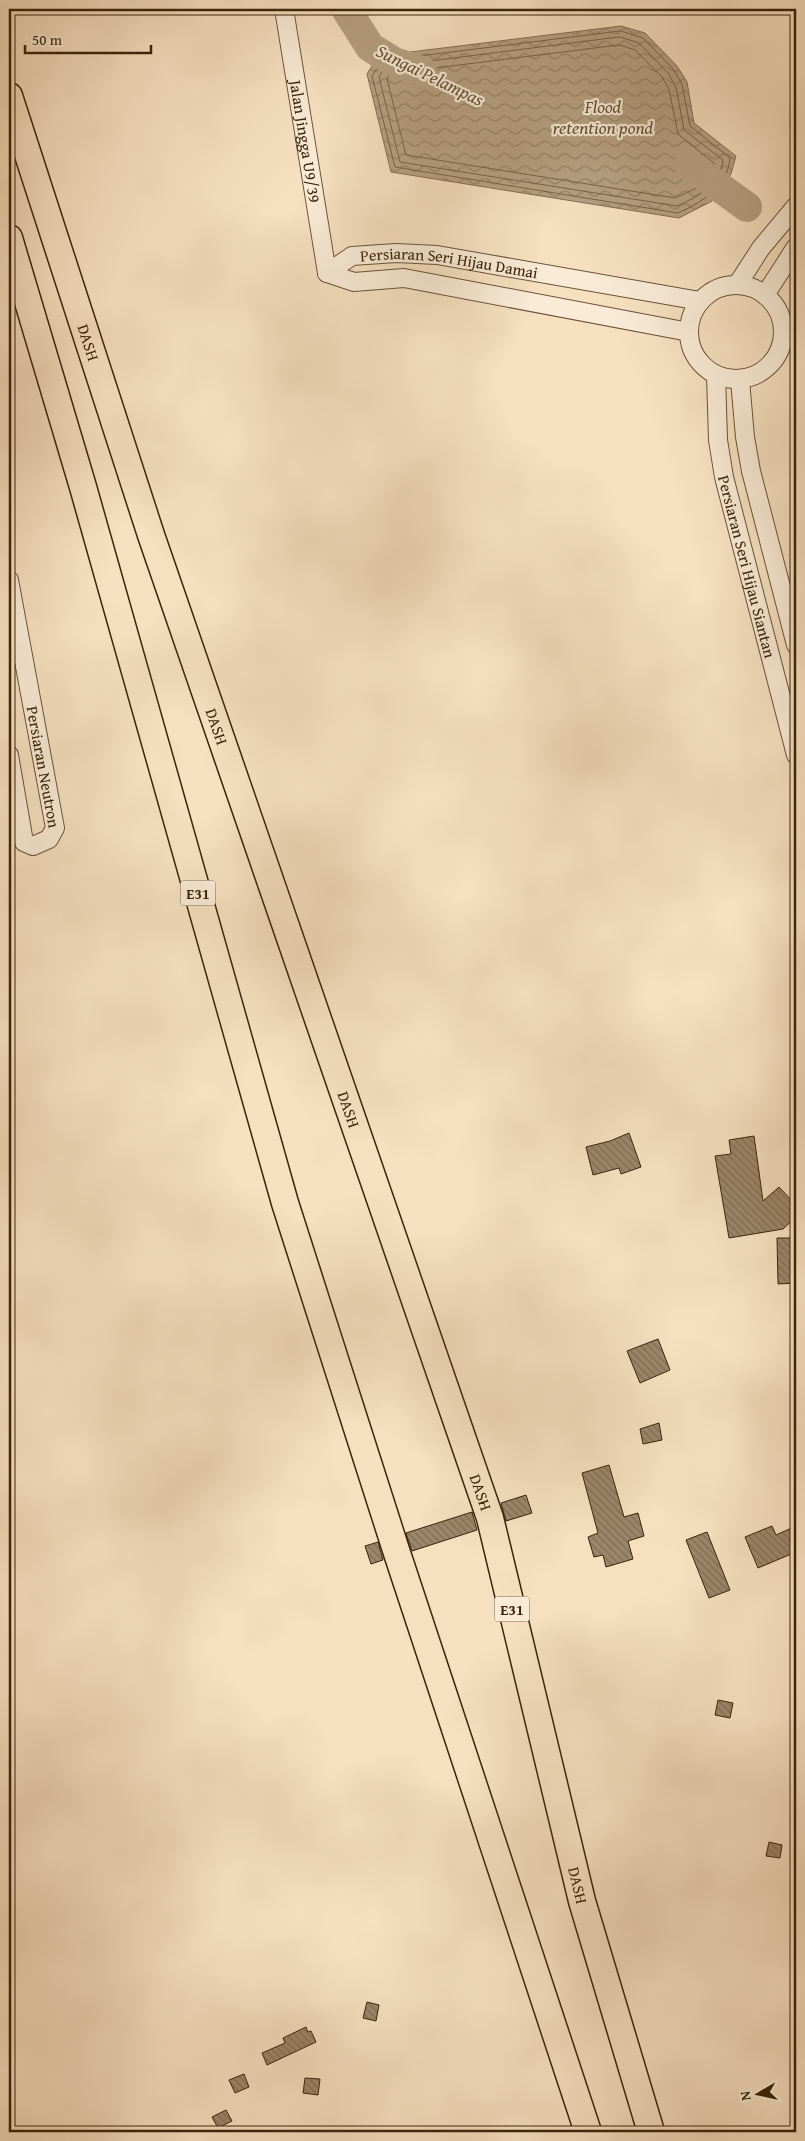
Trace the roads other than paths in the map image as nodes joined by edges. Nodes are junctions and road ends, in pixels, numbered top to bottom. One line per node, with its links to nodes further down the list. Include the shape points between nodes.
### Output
1 (284, 9): 6 (street, Jalan Jingga U9/39)
2 (9, 96): 18 (highway, DASH / E31, via 151,535 490,1518 582,1901)
3 (796, 206): 7 (street, via 761,248)
4 (9, 238): 17 (highway, E31, via 83,487 285,1203)
5 (796, 247): 8 (street)
6 (327, 273): 9 (street, Persiaran Seri Hijau Damai, via 352,256 437,255); 10 (street, Persiaran Seri Hijau Damai, via 354,282 404,278)
7 (737, 284): 8 (street); 9 (street, via 717,289)
8 (765, 295): 12 (street, via 776,306 783,338 769,367 756,376)
9 (700, 301): 10 (street, via 692,316)
10 (689, 332): 11 (street, via 691,347 698,361)
11 (716, 375): 12 (street); 15 (street, Persiaran Seri Hijau Siantan, via 718,440 724,477)
12 (740, 380): 14 (street, Persiaran Seri Hijau Siantan, via 751,471)
13 (9, 580): 16 (street, Persiaran Neutron, via 55,828 48,839 33,846 24,842)
14 (796, 645)
15 (796, 755)
16 (9, 756)
17 (588, 2132)
18 (652, 2132)

